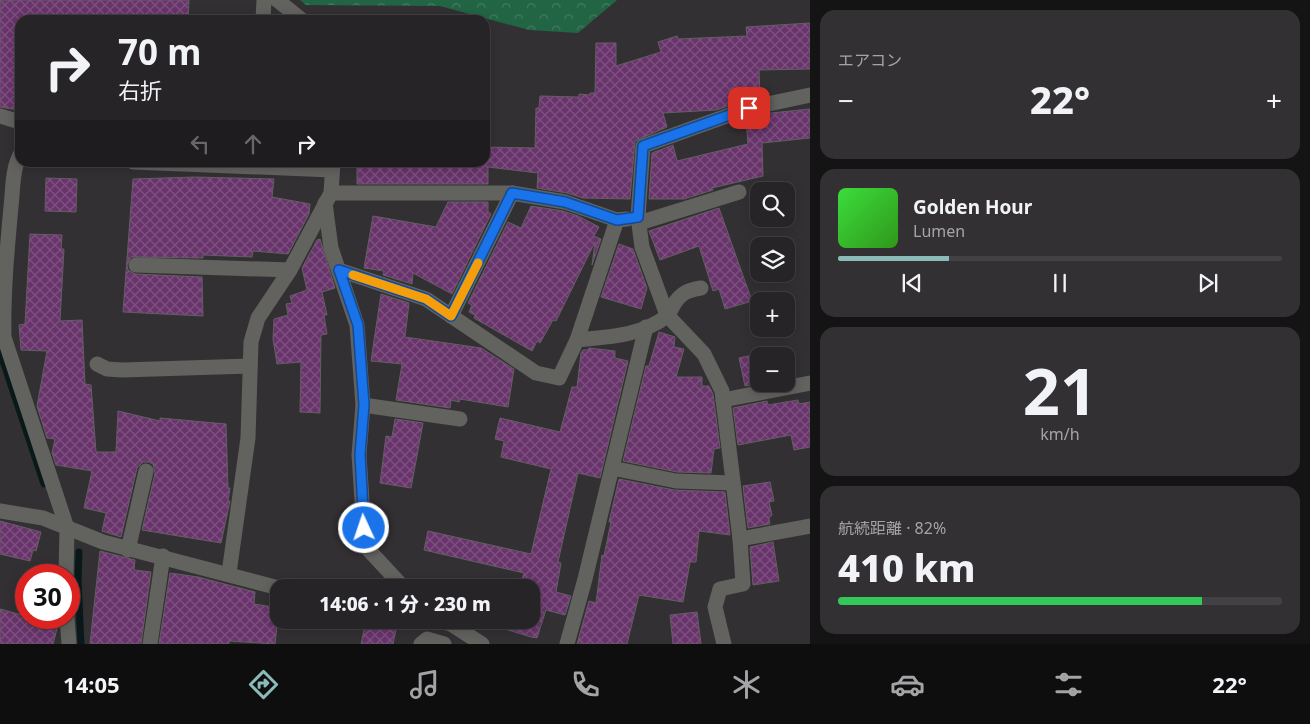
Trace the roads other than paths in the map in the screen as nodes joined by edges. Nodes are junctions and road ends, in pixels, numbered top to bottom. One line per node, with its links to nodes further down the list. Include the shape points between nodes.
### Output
1 (264, 0): 3 (street)
2 (277, 0): 4 (street)
3 (263, 15)
4 (296, 15)
5 (810, 95): 14 (street, via 749,108 643,146)
6 (0, 116): 7 (street)
7 (15, 120)
8 (16, 167): 34 (street, via 3,304 4,337)
9 (332, 167): 12 (street)
10 (739, 192): 14 (street)
11 (512, 193): 12 (street); 13 (street, via 565,202); 20 (street)
12 (328, 198): 16 (street); 17 (street, via 331,248)
13 (617, 220): 14 (street); 22 (street)
14 (639, 220): 19 (street, via 642,247)
15 (136, 265): 16 (street)
16 (290, 270): 24 (street, via 258,318 251,342)
17 (339, 270): 20 (street, via 426,299); 27 (street, via 358,325)
18 (701, 288): 19 (street, via 681,295)
19 (667, 315): 21 (street); 26 (street, via 704,354 722,391)
20 (451, 316): 22 (street, via 536,373 559,378)
21 (646, 327): 22 (street, via 624,334); 29 (street)
22 (577, 340)
23 (98, 364): 24 (street, via 107,369 122,370)
24 (250, 366): 39 (street, via 248,438)
25 (810, 383): 26 (street)
26 (722, 400): 31 (street)
27 (364, 405): 28 (street); 40 (street, via 360,454 365,546)
28 (460, 419)
29 (612, 468): 31 (street, via 676,481); 49 (street)
30 (146, 471): 36 (street)
31 (733, 483): 35 (street)
32 (0, 512): 34 (street, via 43,518)
33 (810, 526): 35 (street)
34 (67, 528): 36 (street); 38 (street)
35 (740, 539): 50 (street, via 743,584 720,589 715,607)
36 (128, 550): 37 (street)
37 (163, 556): 39 (street); 45 (street)
38 (66, 564)
39 (230, 574): 41 (street)
40 (396, 579)
41 (270, 585)
42 (68, 629): 44 (street)
43 (460, 629): 48 (street)
44 (69, 644)
45 (150, 644)
46 (421, 644): 47 (street, via 427,639)
47 (444, 644)
48 (482, 644)
49 (566, 644)
50 (724, 644)

